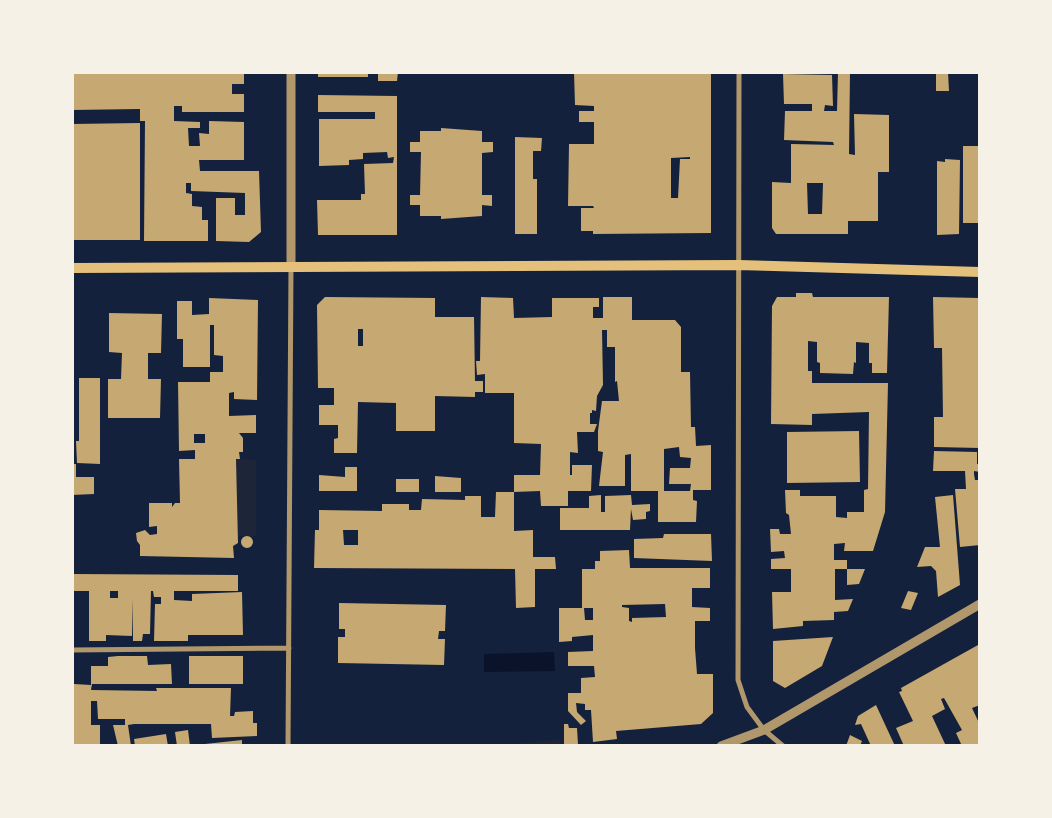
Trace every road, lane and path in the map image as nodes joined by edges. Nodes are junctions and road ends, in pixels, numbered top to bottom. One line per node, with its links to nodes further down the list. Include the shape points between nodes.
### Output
1 (291, 72): 4 (street)
2 (740, 72): 3 (street)
3 (739, 265): 4 (main road); 6 (main road); 10 (street, via 738,680 747,706)
4 (290, 266): 5 (main road); 8 (street)
5 (72, 268)
6 (980, 272)
7 (980, 604): 10 (street)
8 (289, 648): 9 (street); 11 (street)
9 (72, 650)
10 (764, 730): 12 (street); 13 (street)
11 (288, 746)
12 (721, 746)
13 (783, 746)

